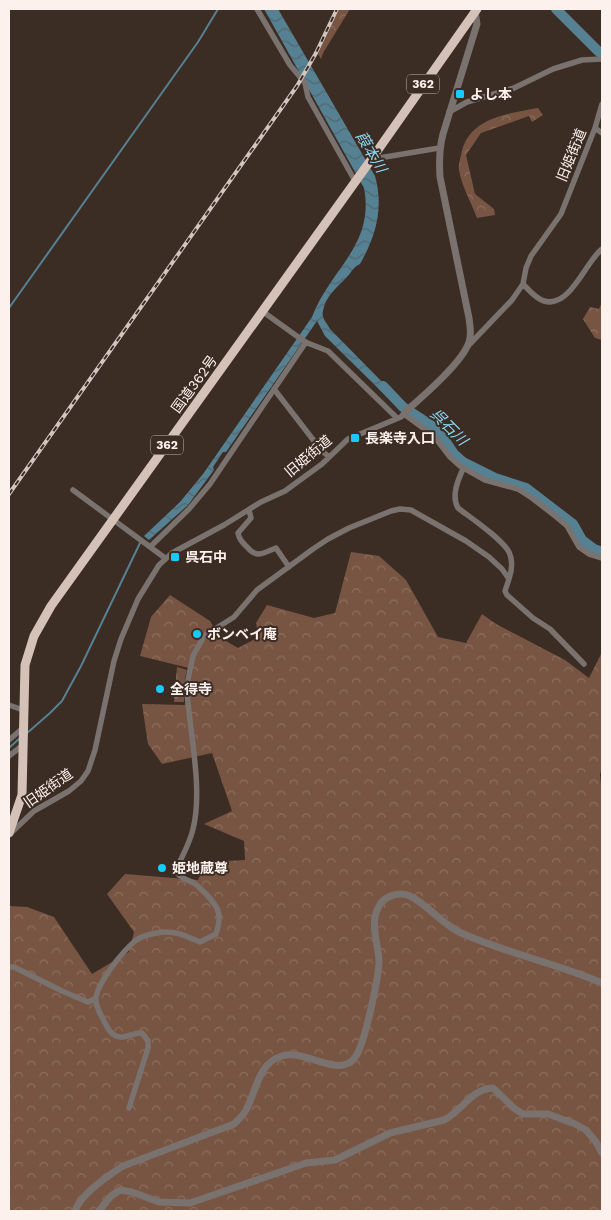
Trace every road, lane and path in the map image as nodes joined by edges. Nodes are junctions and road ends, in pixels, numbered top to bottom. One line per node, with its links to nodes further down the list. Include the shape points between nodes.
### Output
1 (257, 9): 10 (street, via 290,65 300,74 308,96)
2 (476, 10): 5 (street, via 477,24); 9 (highway, 国道362号 / 362)
3 (602, 59): 5 (street, via 582,60 552,69 514,88 467,102)
4 (602, 104): 6 (street, 旧姫街道)
5 (450, 112): 8 (street)
6 (595, 128): 7 (street); 12 (street, 旧姫街道, via 561,214 531,256)
7 (602, 133)
8 (439, 148): 9 (street); 15 (street, via 440,177 471,331)
9 (372, 159): 10 (highway, 国道362号 / 362)
10 (356, 180): 13 (highway, 国道362号 / 362)
11 (602, 249): 12 (street, via 577,284 557,300 544,301)
12 (523, 284): 15 (street, 旧姫街道)
13 (262, 311): 14 (street); 23 (highway, 国道362号 / 362)
14 (306, 342): 16 (street); 18 (street, via 328,351)
15 (467, 348): 17 (street, 旧姫街道)
16 (274, 390): 19 (street); 24 (street, via 210,484)
17 (405, 413): 18 (street, 旧姫街道); 20 (street, via 434,436)
18 (397, 418): 19 (street, 旧姫街道, via 348,439)
19 (329, 457): 22 (street, 旧姫街道, via 285,491)
20 (463, 469): 26 (street, via 485,480 518,489 567,526 579,547); 28 (street, via 455,502 508,552 512,566)
21 (73, 490): 23 (street)
22 (249, 510): 25 (street, 旧姫街道); 27 (street, via 251,518 238,533 239,538 252,554 259,555 276,548)
23 (113, 519): 24 (street); 31 (highway, 国道362号 / 362, via 51,606 34,636 25,665)
24 (150, 546): 25 (street)
25 (166, 558): 36 (street, 旧姫街道, via 156,568 138,599 121,639 88,771 69,792 34,812)
26 (602, 558)
27 (289, 567): 28 (street, via 320,544 350,528 392,511 411,510 489,557); 39 (street, via 257,590 234,617 204,636 193,656 188,680 195,819 177,874 196,884 219,910 216,934 200,942 180,933 165,932 136,940 108,973)
28 (508, 579): 29 (street, via 507,595 550,629)
29 (584, 664)
30 (9, 705): 31 (street)
31 (23, 710): 32 (highway, 国道362号 / 362)
32 (23, 728): 33 (street); 34 (highway, 国道362号 / 362)
33 (9, 740)
34 (23, 745): 35 (street); 36 (highway, 国道362号 / 362, via 22,795)
35 (9, 756)
36 (9, 834)
37 (9, 967): 39 (street, via 88,1002)
38 (602, 983): 42 (street, via 481,941 457,930 410,896 396,894 386,898 378,907 375,918 379,962 375,992 356,1056 348,1064 336,1067 299,1055 274,1059 263,1069 246,1110 234,1124 123,1166 95,1188)
39 (95, 999): 40 (street, via 107,1028 116,1036 142,1033 148,1041)
40 (129, 1108)
41 (602, 1153): 43 (street, via 586,1130 548,1114 523,1114 493,1088 484,1088 451,1117 390,1133 335,1160 306,1162 190,1203 159,1202 120,1190)
42 (75, 1211)
43 (99, 1211)

